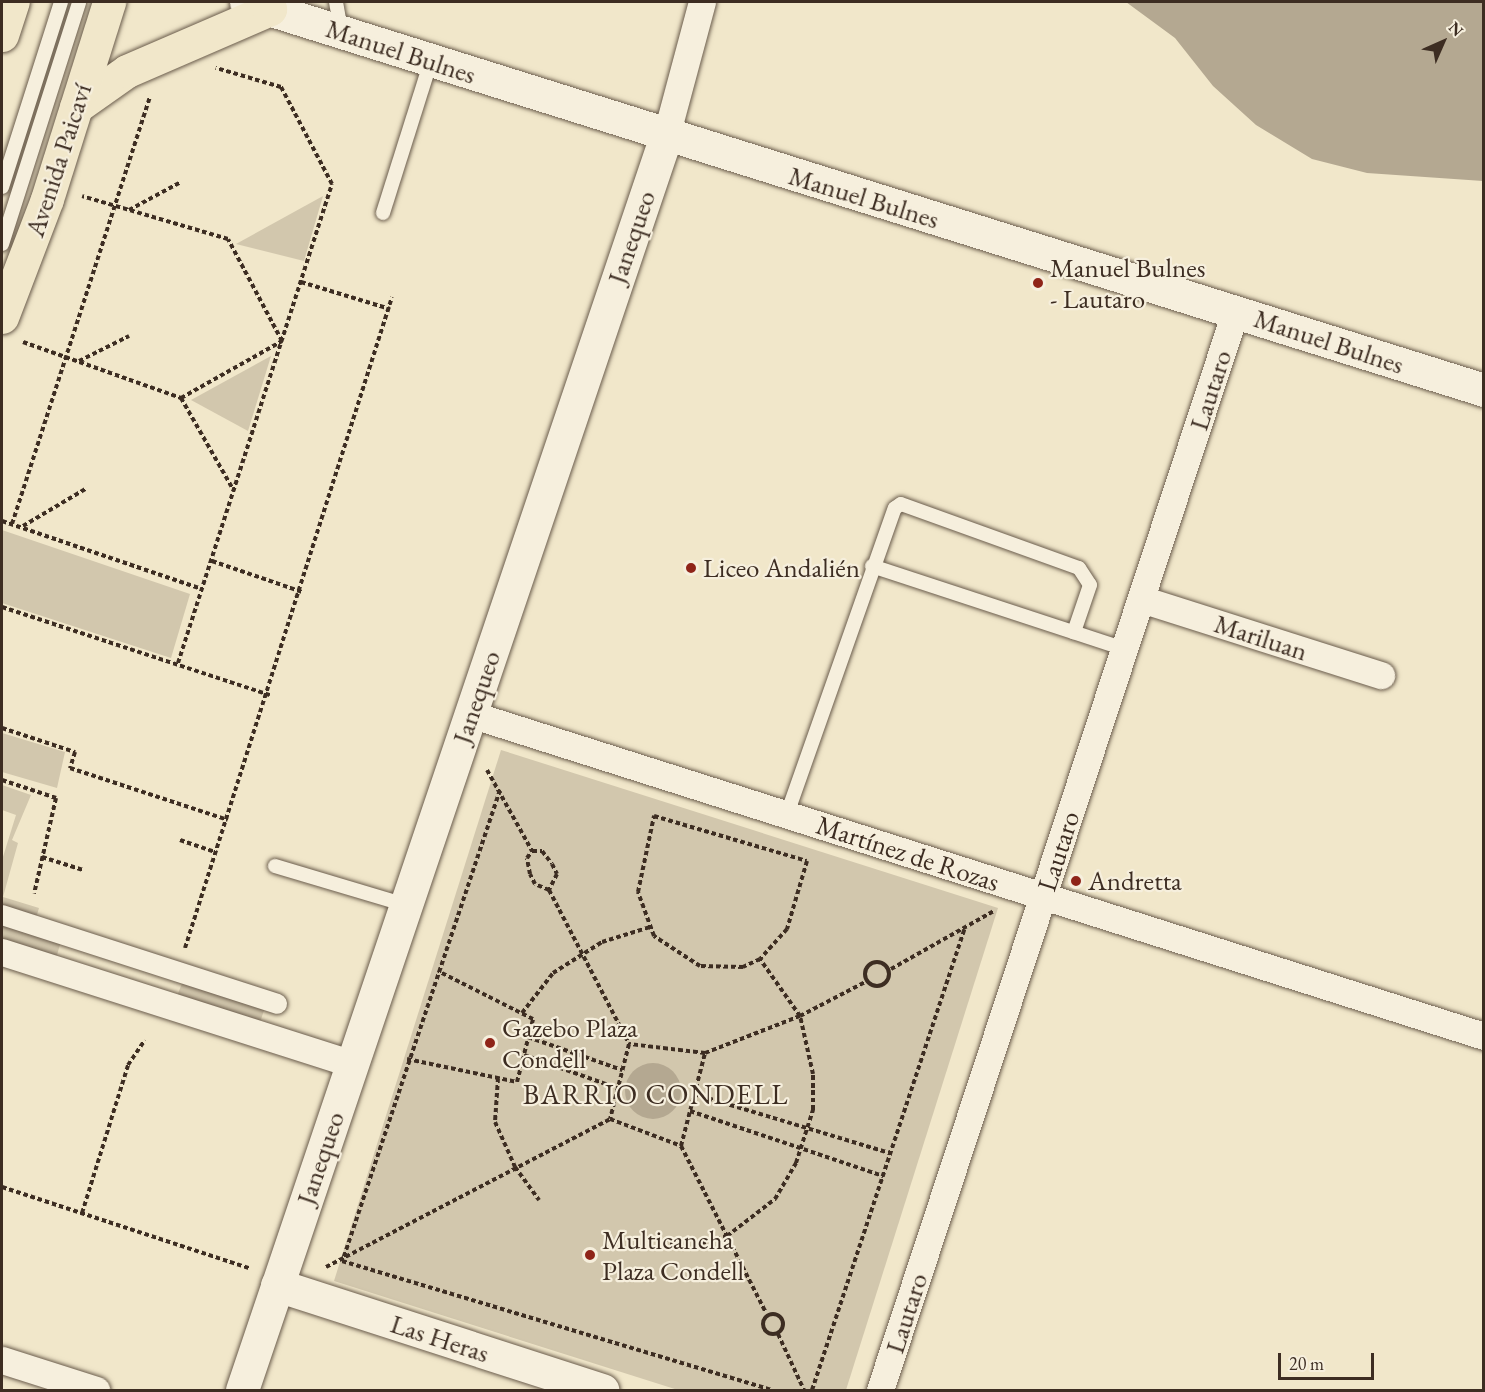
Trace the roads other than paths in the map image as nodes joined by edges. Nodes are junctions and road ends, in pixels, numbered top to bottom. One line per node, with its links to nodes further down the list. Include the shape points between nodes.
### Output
1 (13, 2): 8 (main road)
2 (61, 2): 12 (lane)
3 (79, 2): 14 (lane)
4 (110, 2): 10 (main road, Avenida Paicaví)
5 (702, 2): 11 (street, Janequeo)
6 (260, 4): 7 (street, Manuel Bulnes); 10 (main road, via 127,71)
7 (339, 17): 9 (street, Manuel Bulnes)
8 (2, 35)
9 (430, 61): 11 (street, Manuel Bulnes); 13 (lane)
10 (76, 107): 16 (main road, Avenida Paicaví)
11 (666, 136): 15 (street, Manuel Bulnes); 23 (street, Janequeo)
12 (2, 187)
13 (383, 213)
14 (2, 244)
15 (1235, 312): 17 (street, Manuel Bulnes); 19 (street, Lautaro)
16 (11, 330)
17 (1484, 390)
18 (872, 566): 20 (lane); 20 (lane, via 888,518 901,504 1079,568 1090,585); 24 (lane)
19 (1141, 598): 21 (street, Lautaro); 22 (street, Mariluan)
20 (1074, 632): 21 (lane)
21 (1124, 649): 26 (street, Lautaro)
22 (1382, 675)
23 (470, 714): 24 (street, Martínez de Rozas); 27 (street, Janequeo)
24 (787, 814): 26 (street, Martínez de Rozas)
25 (275, 866): 27 (lane)
26 (1043, 896): 31 (street, Martínez de Rozas); 38 (street, Lautaro)
27 (406, 905): 32 (street, Janequeo)
28 (2, 915): 30 (street)
29 (2, 952): 32 (street)
30 (277, 1004)
31 (1484, 1036)
32 (352, 1064): 33 (street, Janequeo)
33 (278, 1285): 36 (street, Janequeo); 37 (street, Las Heras)
34 (2, 1360): 35 (street)
35 (96, 1390)
36 (242, 1390)
37 (603, 1390)
38 (880, 1390)

